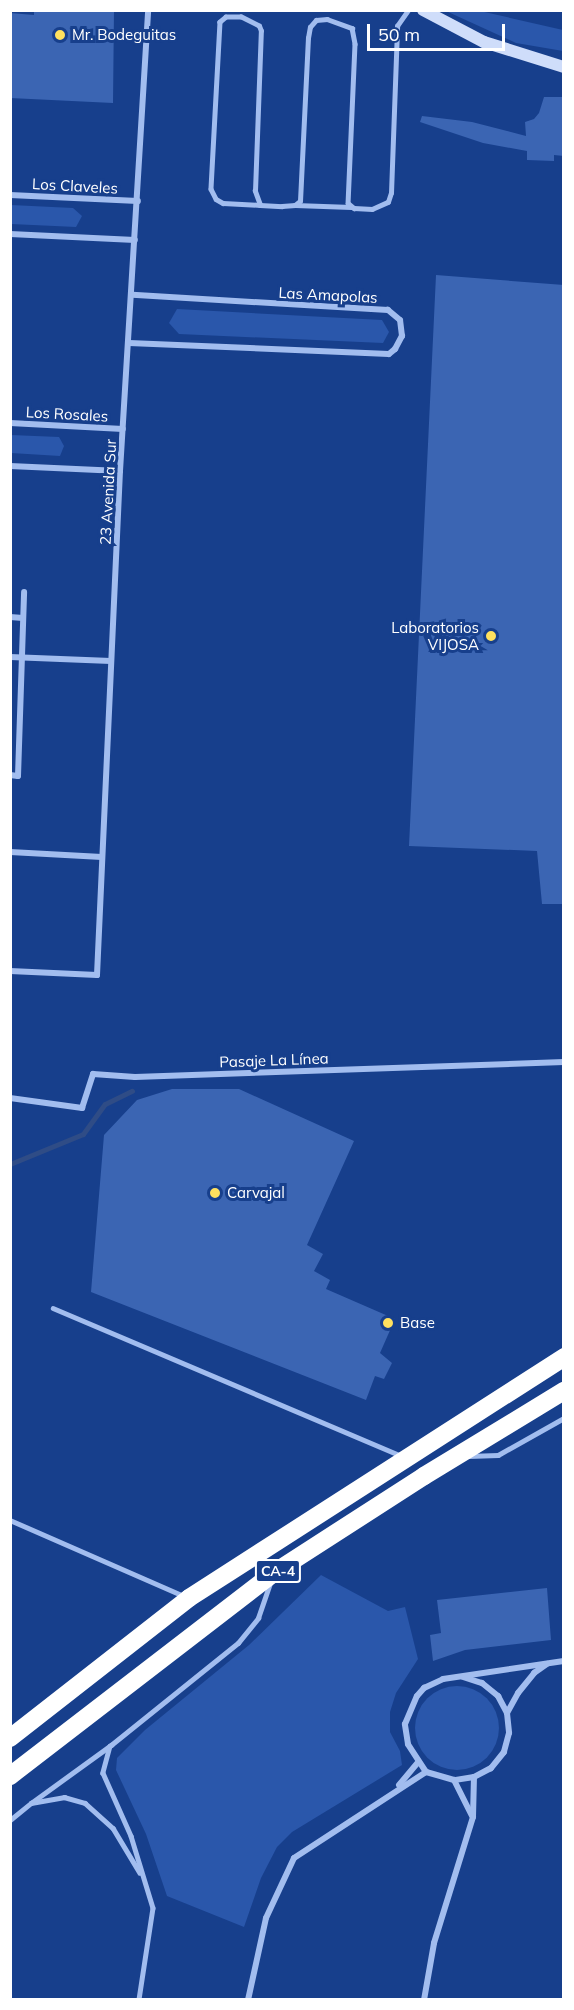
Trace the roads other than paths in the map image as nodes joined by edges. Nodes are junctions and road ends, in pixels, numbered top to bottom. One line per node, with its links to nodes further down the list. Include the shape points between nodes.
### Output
1 (148, 10): 6 (street, 23 Avenida Sur)
2 (408, 10): 9 (lane, via 397,26 391,193 381,207)
3 (423, 10): 4 (street, via 484,42)
4 (564, 67)
5 (10, 195): 6 (street, Los Claveles)
6 (138, 201): 11 (street, 23 Avenida Sur)
7 (260, 205): 7 (lane, via 255,190 261,31 253,22 233,16 220,22 211,189 223,203); 8 (lane)
8 (295, 205): 9 (lane); 9 (lane, via 302,198 310,27 316,20 327,19 352,28 355,44 348,203)
9 (351, 207)
10 (10, 234): 11 (street)
11 (135, 240): 12 (street, 23 Avenida Sur)
12 (132, 295): 13 (street, 23 Avenida Sur); 13 (street, Las Amapolas, via 388,310 399,320 402,336 389,354)
13 (129, 343): 15 (street, 23 Avenida Sur)
14 (10, 423): 15 (street, Los Rosales)
15 (123, 429): 17 (street, 23 Avenida Sur)
16 (10, 466): 17 (street)
17 (120, 471): 23 (street, 23 Avenida Sur)
18 (24, 592): 20 (street)
19 (10, 617): 20 (street)
20 (23, 618): 22 (street)
21 (10, 657): 22 (street)
22 (22, 658): 23 (street); 24 (street, via 18,776)
23 (111, 661): 26 (street, 23 Avenida Sur)
24 (10, 776)
25 (10, 852): 26 (street)
26 (102, 857): 27 (street, 23 Avenida Sur, via 97,975)
27 (10, 971)
28 (564, 1062): 29 (street, Pasaje La Línea, via 135,1077 93,1074 82,1108)
29 (10, 1098)
30 (53, 1308): 34 (lane)
31 (564, 1357): 34 (highway, CA-4)
32 (564, 1391): 35 (highway, CA-4)
33 (564, 1418): 35 (lane, via 498,1455)
34 (405, 1457): 38 (highway, CA-4)
35 (454, 1457): 37 (highway, CA-4)
36 (10, 1520): 38 (lane)
37 (273, 1574): 44 (lane, via 258,1618 238,1643); 47 (highway, CA-4)
38 (189, 1598): 43 (highway, CA-4)
39 (564, 1661): 40 (street)
40 (550, 1662): 41 (street); 42 (street, via 534,1673)
41 (463, 1677): 42 (street, via 490,1689); 45 (street, via 433,1683 411,1704 406,1734)
42 (507, 1713): 48 (street, via 509,1733 504,1752 491,1768)
43 (10, 1738)
44 (111, 1745): 51 (lane); 54 (lane, via 103,1773 131,1836)
45 (418, 1762): 46 (street); 50 (street)
46 (426, 1772): 49 (street); 50 (street)
47 (10, 1776)
48 (474, 1777): 49 (street); 52 (street)
49 (454, 1780): 52 (street)
50 (395, 1791): 56 (street, via 294,1858 266,1918)
51 (31, 1803): 53 (lane); 54 (lane, via 64,1797 85,1803 113,1828)
52 (473, 1816): 57 (street, via 434,1943)
53 (10, 1820)
54 (142, 1878): 55 (lane, via 153,1908)
55 (139, 2000)
56 (248, 2000)
57 (424, 2000)

